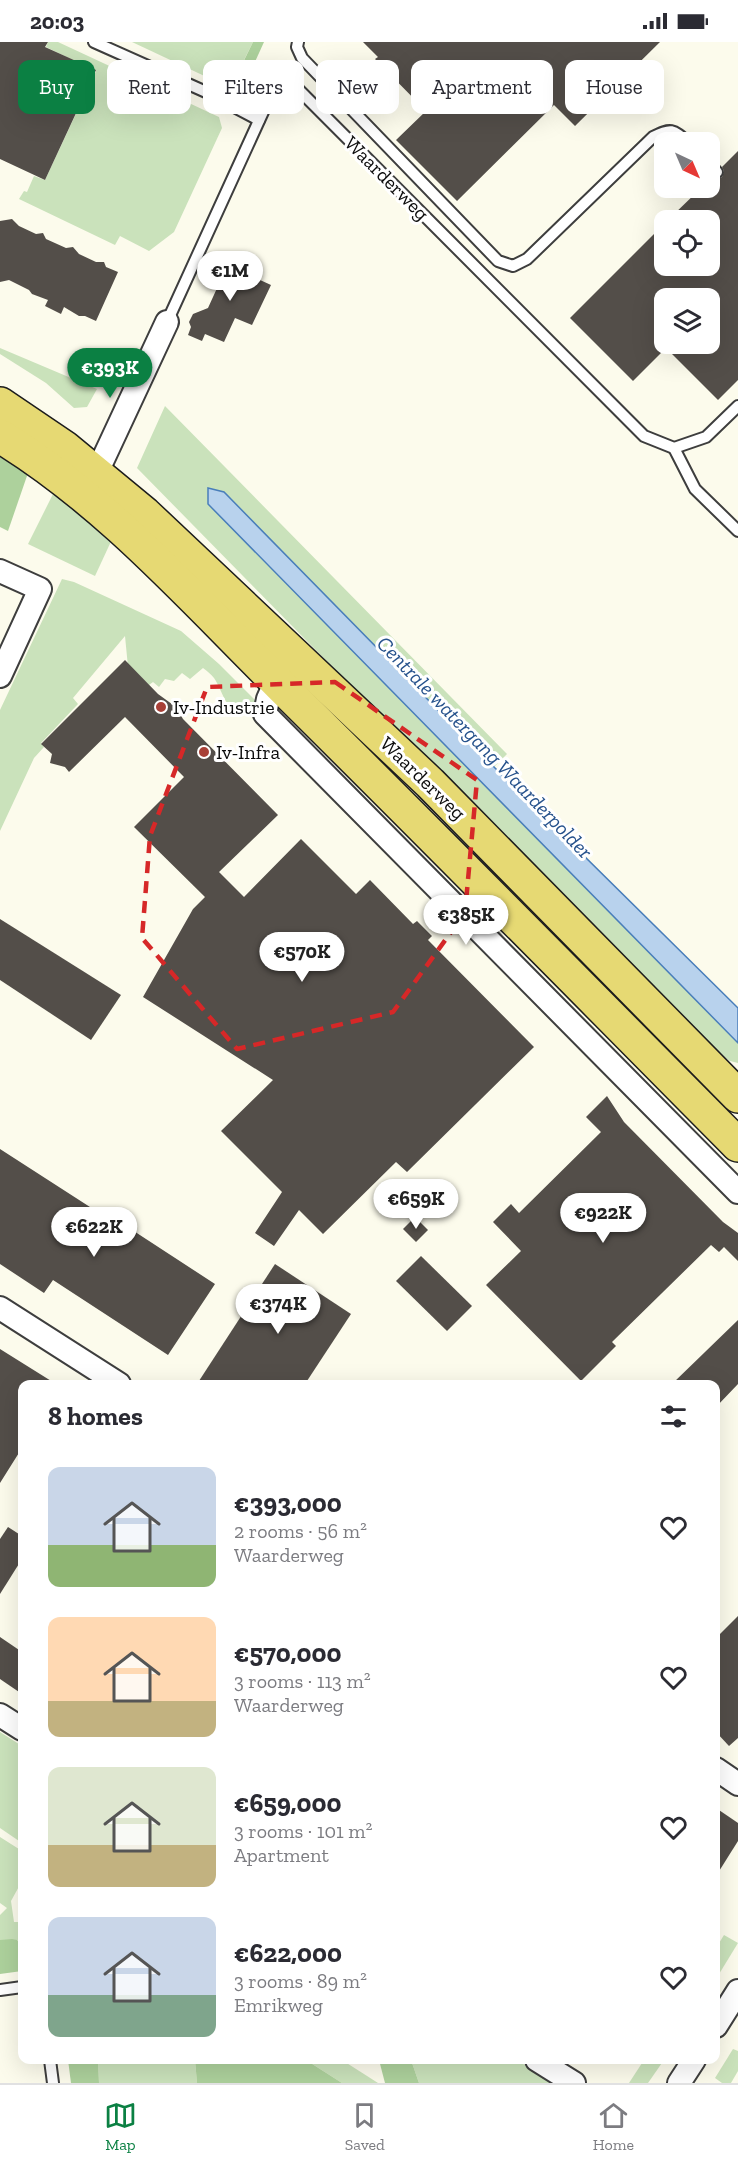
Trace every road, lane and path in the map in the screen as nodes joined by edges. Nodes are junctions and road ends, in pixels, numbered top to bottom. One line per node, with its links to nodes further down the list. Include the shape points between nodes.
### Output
1 (94, 42): 3 (lane)
2 (298, 42): 4 (lane, via 302,58 498,261 513,266 527,259)
3 (260, 120): 5 (lane, Waarderweg); 9 (lane, Waarderweg, via 279,79 291,82 644,436)
4 (654, 136)
5 (167, 322): 10 (street, Waarderweg)
6 (0, 404): 10 (main road, Waarderweg, via 65,448)
7 (738, 406): 9 (lane, via 706,436)
8 (0, 436): 10 (main road, Waarderweg, via 54,472)
9 (674, 448): 11 (lane, via 695,489)
10 (91, 485): 14 (main road, Waarderweg, via 120,527); 15 (main road, Waarderweg, via 145,514 430,783)
11 (738, 531)
12 (0, 571): 13 (street, via 40,589)
13 (0, 676)
14 (276, 681): 16 (main road, Waarderweg); 17 (street, via 265,714)
15 (738, 1096)
16 (738, 1145)
17 (738, 1192)
18 (0, 1308): 19 (street)
19 (113, 1380)
20 (0, 1715): 21 (street)
21 (18, 1726)
22 (720, 1772): 23 (street)
23 (738, 1784)
24 (18, 1988): 25 (lane)
25 (0, 1990)
26 (738, 1991): 27 (street)
27 (720, 2020)
28 (51, 2064): 31 (lane)
29 (543, 2064): 32 (street)
30 (691, 2064): 33 (street)
31 (53, 2083)
32 (574, 2083)
33 (679, 2083)

